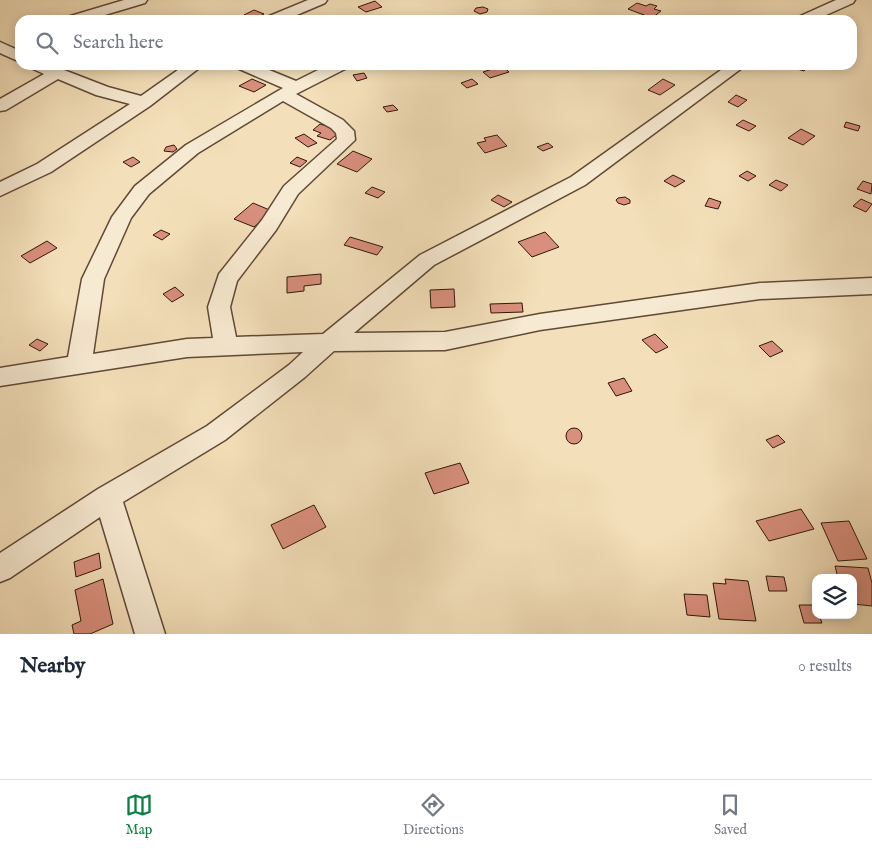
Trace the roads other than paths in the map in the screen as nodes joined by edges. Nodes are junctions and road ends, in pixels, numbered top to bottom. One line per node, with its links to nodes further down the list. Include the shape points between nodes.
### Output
1 (140, 0): 4 (street)
2 (320, 0): 5 (street)
3 (848, 0): 6 (street)
4 (89, 15)
5 (284, 15)
6 (814, 15)
7 (15, 39): 8 (street)
8 (0, 46): 9 (street)
9 (15, 54)
10 (47, 70): 15 (street)
11 (189, 70): 17 (street)
12 (252, 70): 16 (street)
13 (331, 70): 16 (street)
14 (731, 70): 21 (street, via 578,181 427,260)
15 (55, 74): 17 (street, via 102,92); 18 (street)
16 (289, 90): 22 (street, via 345,131 346,140 291,190 269,225 227,279 219,307); 23 (street, via 192,149 142,190 122,217 93,279)
17 (144, 102): 19 (street, via 44,168)
18 (0, 106)
19 (0, 190)
20 (872, 286): 21 (street, via 760,291 540,322 445,341)
21 (328, 342): 22 (street); 25 (street, via 297,371 216,433)
22 (226, 346): 23 (street, via 187,348)
23 (79, 365): 24 (street)
24 (0, 377)
25 (108, 497): 26 (street); 27 (street)
26 (0, 569)
27 (150, 634)

